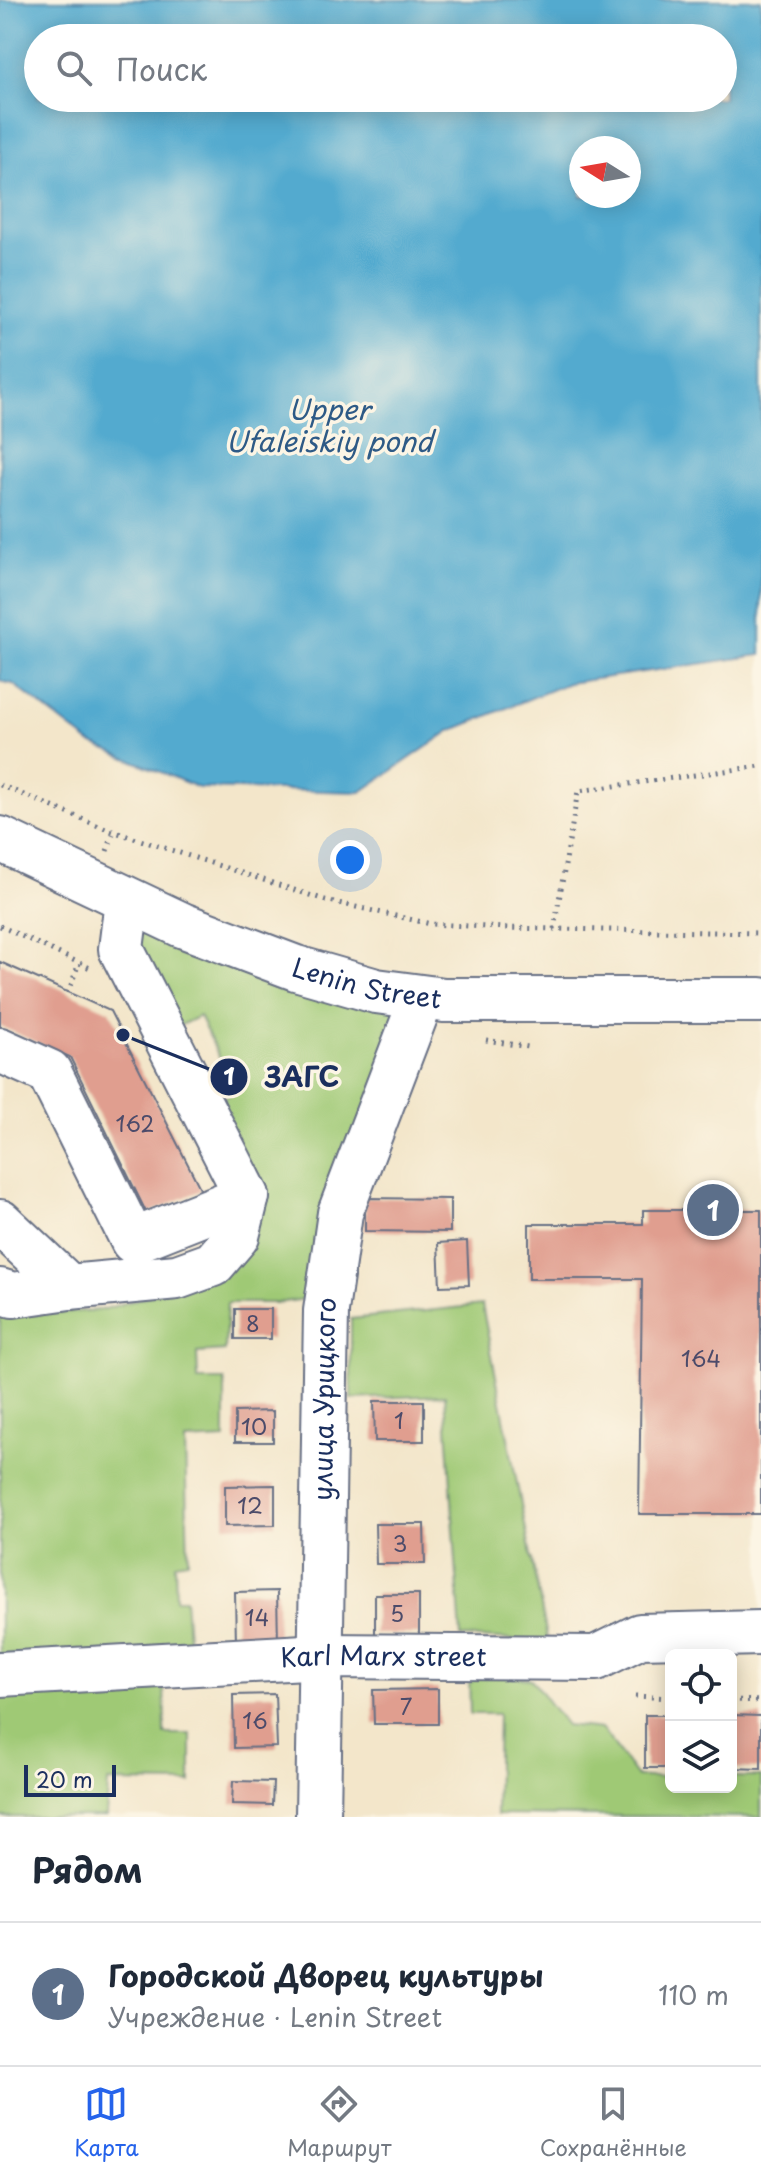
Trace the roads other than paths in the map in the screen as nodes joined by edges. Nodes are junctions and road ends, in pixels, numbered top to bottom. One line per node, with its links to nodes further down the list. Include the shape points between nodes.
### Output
1 (0, 839): 2 (street, Lenin Street)
2 (127, 901): 3 (street, Lenin Street, via 296,968); 6 (street, via 121,949)
3 (422, 998): 4 (street, Lenin Street); 11 (street, улица Урицкого, via 340,1213 326,1311)
4 (761, 1000)
5 (0, 1050): 6 (street, via 49,1072 133,1241)
6 (247, 1196): 8 (street, via 237,1236 213,1264 177,1277)
7 (0, 1222): 8 (street)
8 (69, 1287): 9 (street, via 13,1295)
9 (0, 1291)
10 (761, 1633): 11 (street, Karl Marx street, via 640,1636 596,1658)
11 (323, 1656): 12 (street, Karl Marx street); 13 (street, улица Урицкого)
12 (0, 1674)
13 (318, 1817)

